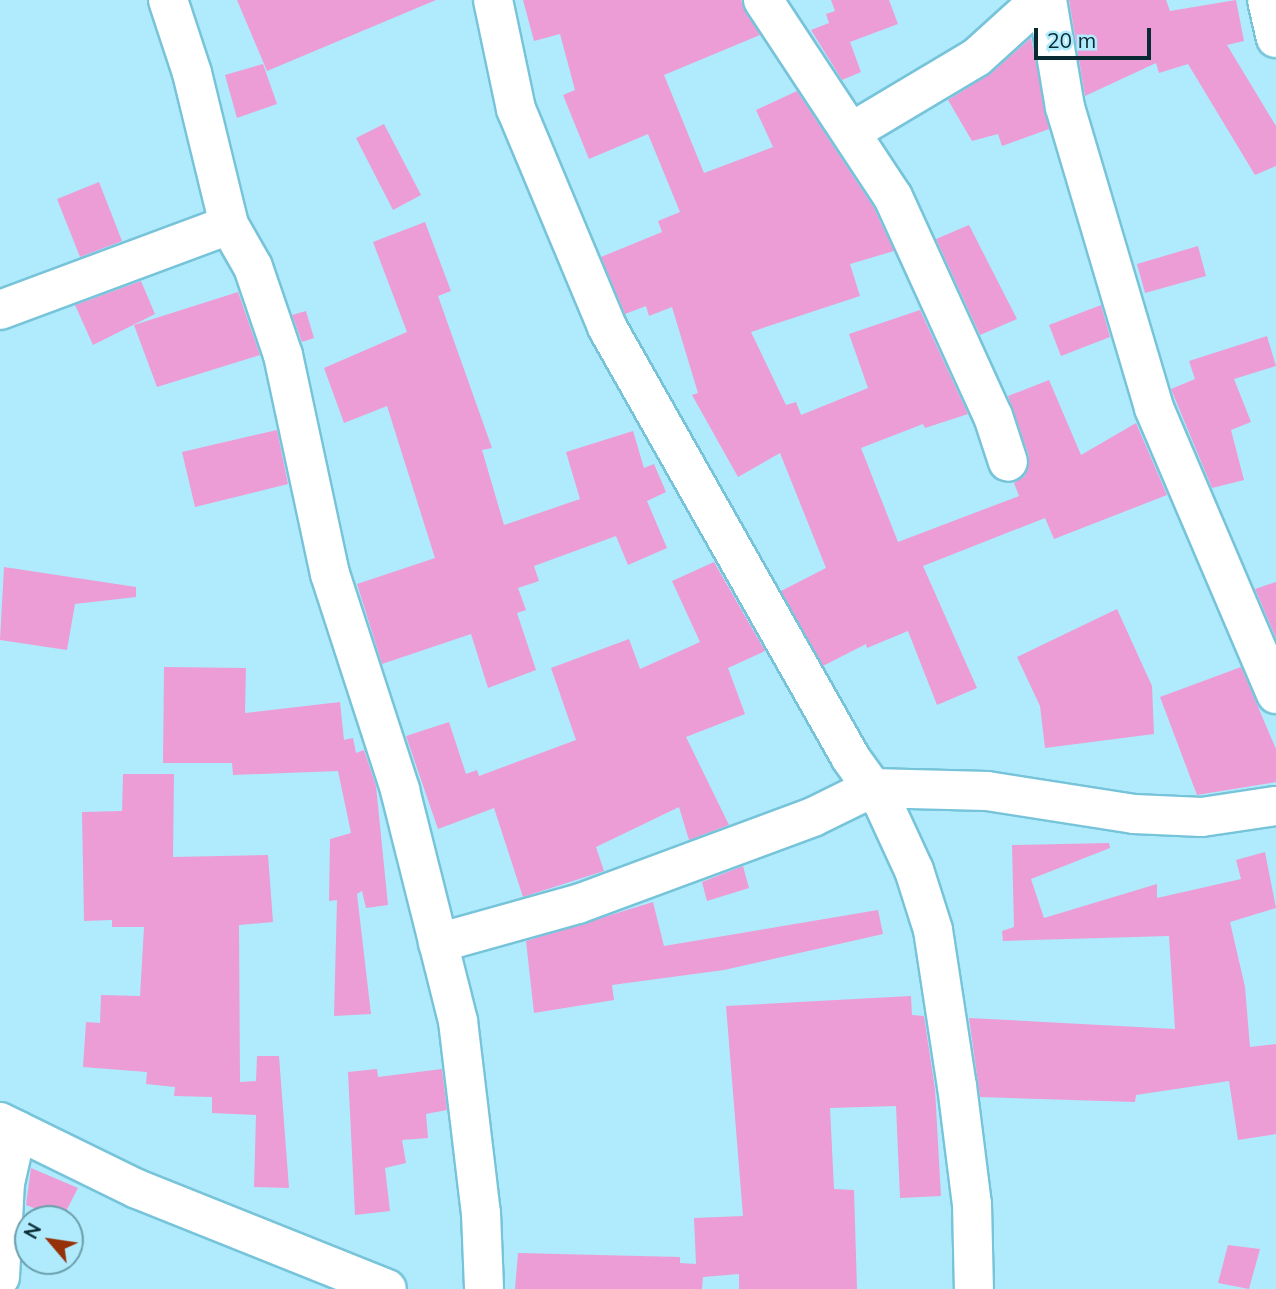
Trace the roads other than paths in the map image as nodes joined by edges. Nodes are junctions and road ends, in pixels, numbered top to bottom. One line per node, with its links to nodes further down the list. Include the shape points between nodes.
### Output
1 (168, 0): 9 (street, via 192,73)
2 (493, 0): 13 (street, via 516,109 607,327)
3 (763, 0): 8 (street)
4 (1040, 0): 8 (street, via 977,57)
5 (1048, 0): 12 (street, via 1065,107 1154,408)
6 (1267, 0): 7 (street)
7 (1276, 38)
8 (853, 131): 11 (street, via 894,197 993,416)
9 (229, 225): 10 (street); 15 (street, via 253,267 283,355 330,574 400,790)
10 (0, 310)
11 (1008, 462)
12 (1276, 694)
13 (872, 788): 14 (street, via 987,791 1134,814 1202,817); 15 (street, via 813,817 578,904); 20 (street, via 914,870 933,930 972,1204)
14 (1276, 806)
15 (438, 943): 19 (street, via 458,1021 481,1213)
16 (9, 1126): 17 (street); 18 (street, via 136,1189)
17 (0, 1277)
18 (387, 1289)
19 (484, 1289)
20 (974, 1289)

